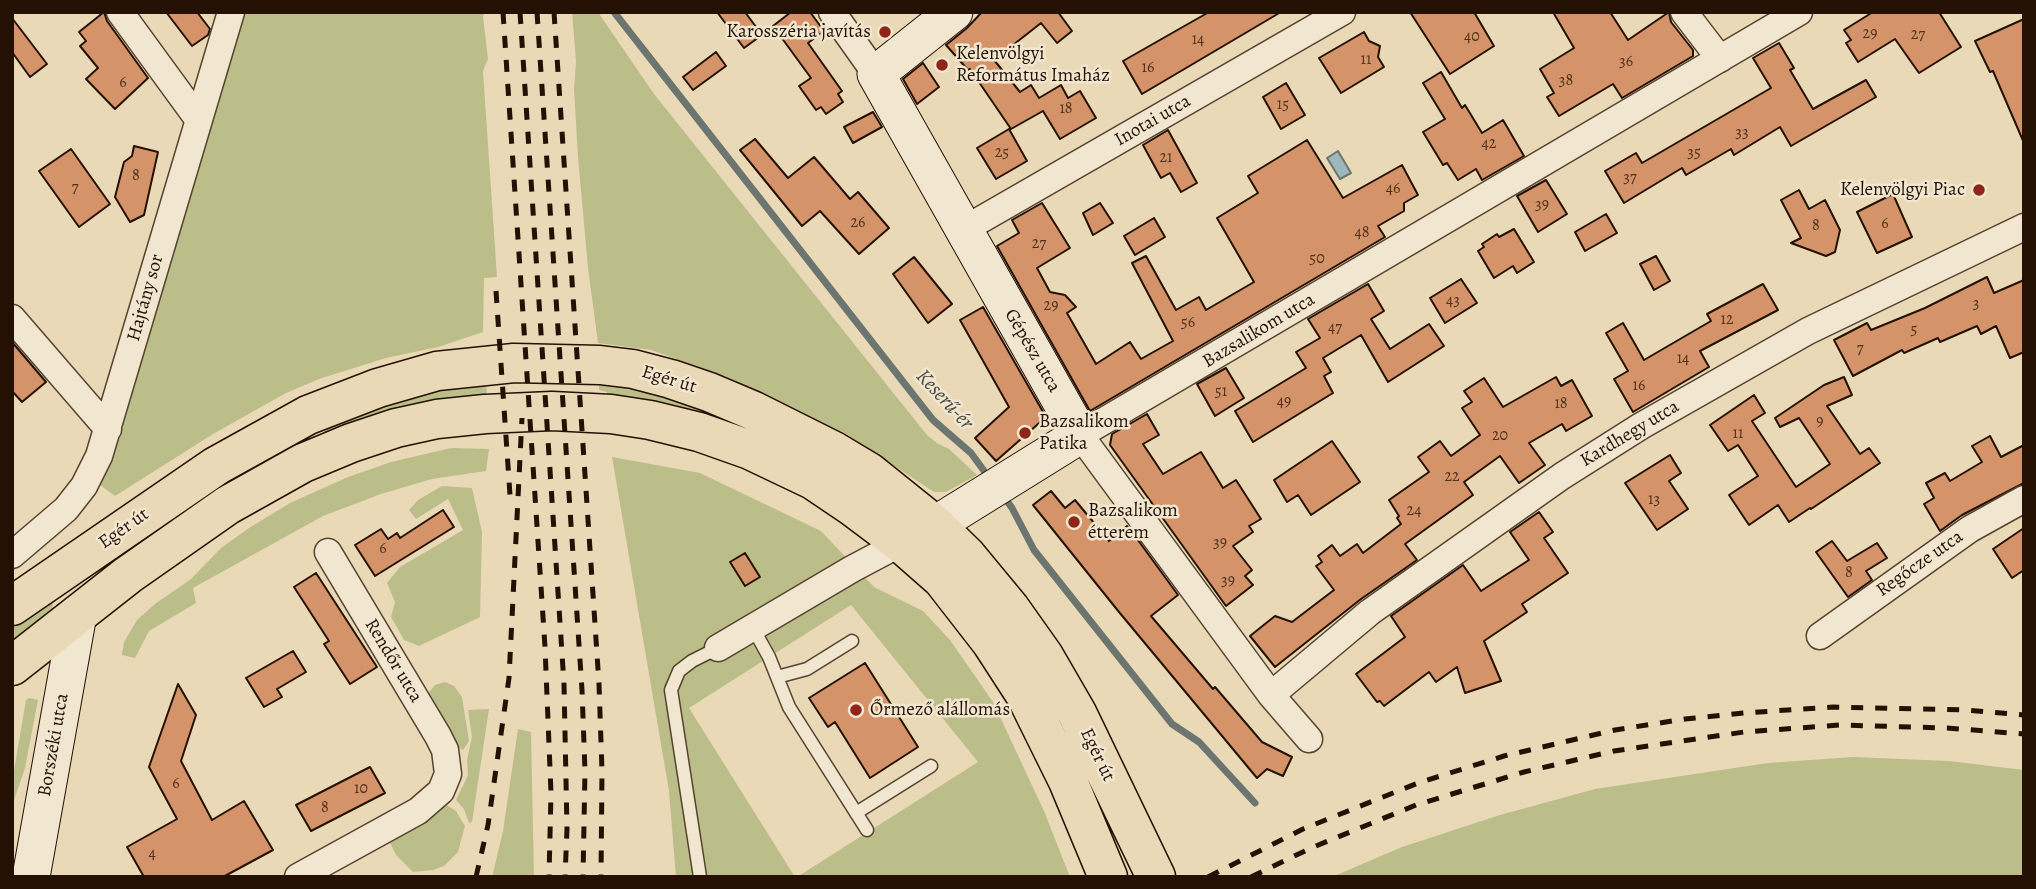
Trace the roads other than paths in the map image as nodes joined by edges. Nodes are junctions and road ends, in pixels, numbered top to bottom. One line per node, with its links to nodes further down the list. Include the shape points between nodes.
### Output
1 (120, 12): 10 (street)
2 (231, 12): 10 (street, Hajtány sor)
3 (832, 12): 9 (street, Gépész utca)
4 (954, 12): 9 (street)
5 (1342, 12): 12 (street, Inotai utca)
6 (1684, 12): 8 (street)
7 (1800, 12): 8 (street, Bazsalikom utca)
8 (1720, 59): 15 (street, Bazsalikom utca)
9 (876, 74): 12 (street, Gépész utca)
10 (198, 119): 14 (street, Hajtány sor)
11 (2024, 227): 30 (street, Kardhegy utca, via 1808,331 1641,426 1370,611)
12 (963, 230): 15 (street, Gépész utca)
13 (12, 318): 14 (street)
14 (108, 429): 21 (street, Hajtány sor, via 76,497)
15 (1080, 435): 17 (street, Bazsalikom utca); 30 (street, Gépész utca)
16 (2024, 499): 25 (street, Regőcze utca, via 1970,529)
17 (935, 526): 18 (main road, Egér út, via 869,472 834,451 709,392 633,369 514,363 437,371 308,415 216,466); 19 (street, Bazsalikom utca); 39 (main road, Egér út, via 977,567 1044,656 1077,713)
18 (107, 542): 22 (main road, Egér út); 23 (main road, via 81,594)
19 (901, 543): 23 (main road, Egér út, via 813,480 699,432 611,414 485,414 396,428 303,463 228,505); 24 (street, Bazsalikom utca); 38 (main road, Egér út, via 942,579 1026,696)
20 (328, 552): 36 (street, Rendőr utca, via 438,736 448,774 441,791 418,811)
21 (12, 555)
22 (12, 606)
23 (78, 614): 28 (main road, Egér út); 35 (street, Borszéki utca)
24 (752, 628): 27 (street, Bazsalikom utca); 29 (lane)
25 (1820, 636)
26 (852, 641): 29 (lane, via 807,669)
27 (718, 648): 37 (lane, via 685,665 671,690)
28 (12, 666)
29 (778, 677): 33 (lane, via 789,708)
30 (1271, 695): 31 (street, Gépész utca)
31 (1309, 739)
32 (931, 766): 33 (lane)
33 (856, 813): 34 (lane)
34 (867, 830)
35 (31, 877)
36 (298, 877)
37 (700, 877)
38 (1108, 877)
39 (1156, 877)

